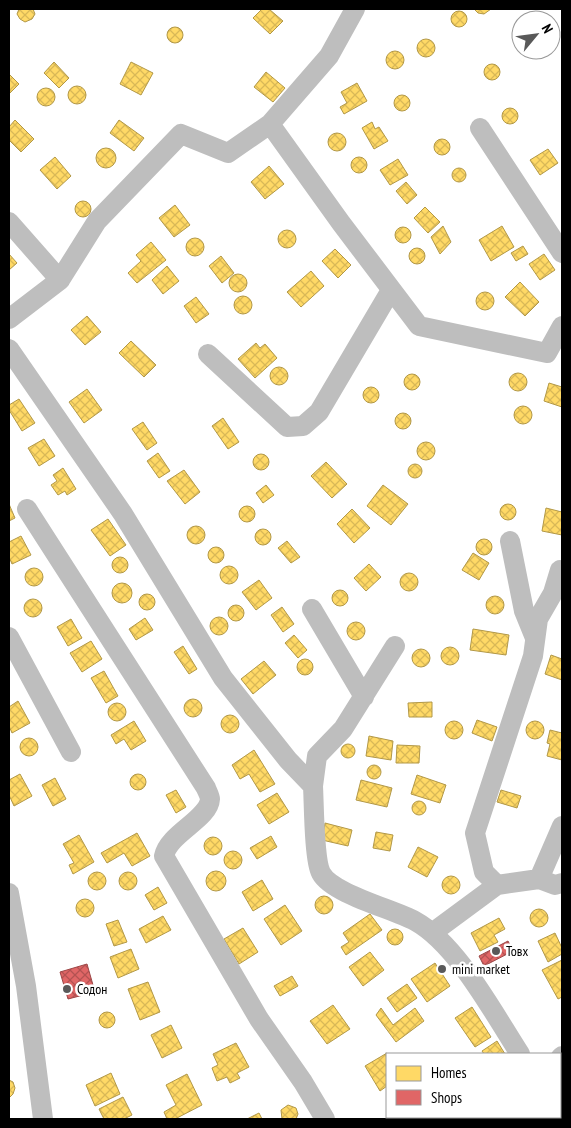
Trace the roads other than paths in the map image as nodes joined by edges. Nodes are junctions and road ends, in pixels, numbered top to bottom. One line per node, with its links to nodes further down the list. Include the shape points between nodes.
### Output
1 (354, 9): 2 (street, via 329,56)
2 (270, 124): 6 (street, via 228,153 181,134 97,221); 7 (street)
3 (480, 128): 5 (street)
4 (9, 222): 6 (street)
5 (562, 253)
6 (60, 280): 8 (street)
7 (391, 290): 11 (street, via 319,412 303,426 287,427); 12 (street, via 419,326)
8 (9, 319)
9 (562, 326): 12 (street)
10 (9, 349): 22 (street, via 123,514 223,678 288,760)
11 (208, 354)
12 (555, 355)
13 (27, 509): 31 (street, via 206,788 210,799 206,809 166,846 164,856 259,1019)
14 (510, 541): 18 (street, via 524,612)
15 (560, 570): 18 (street, via 553,594 538,618)
16 (312, 609): 20 (street)
17 (9, 638): 21 (street)
18 (535, 640): 26 (street, via 533,656 475,833 484,872)
19 (395, 646): 20 (street)
20 (364, 697): 22 (street, via 343,729 317,756)
21 (70, 752)
22 (313, 786): 28 (street, via 321,873 339,889 415,921)
23 (562, 826): 24 (street)
24 (539, 879): 25 (street, via 556,885); 26 (street)
25 (562, 883)
26 (497, 885): 28 (street)
27 (10, 900): 30 (street, via 26,986)
28 (432, 933): 29 (street, via 463,966)
29 (519, 1053)
30 (43, 1119)
31 (325, 1119)

